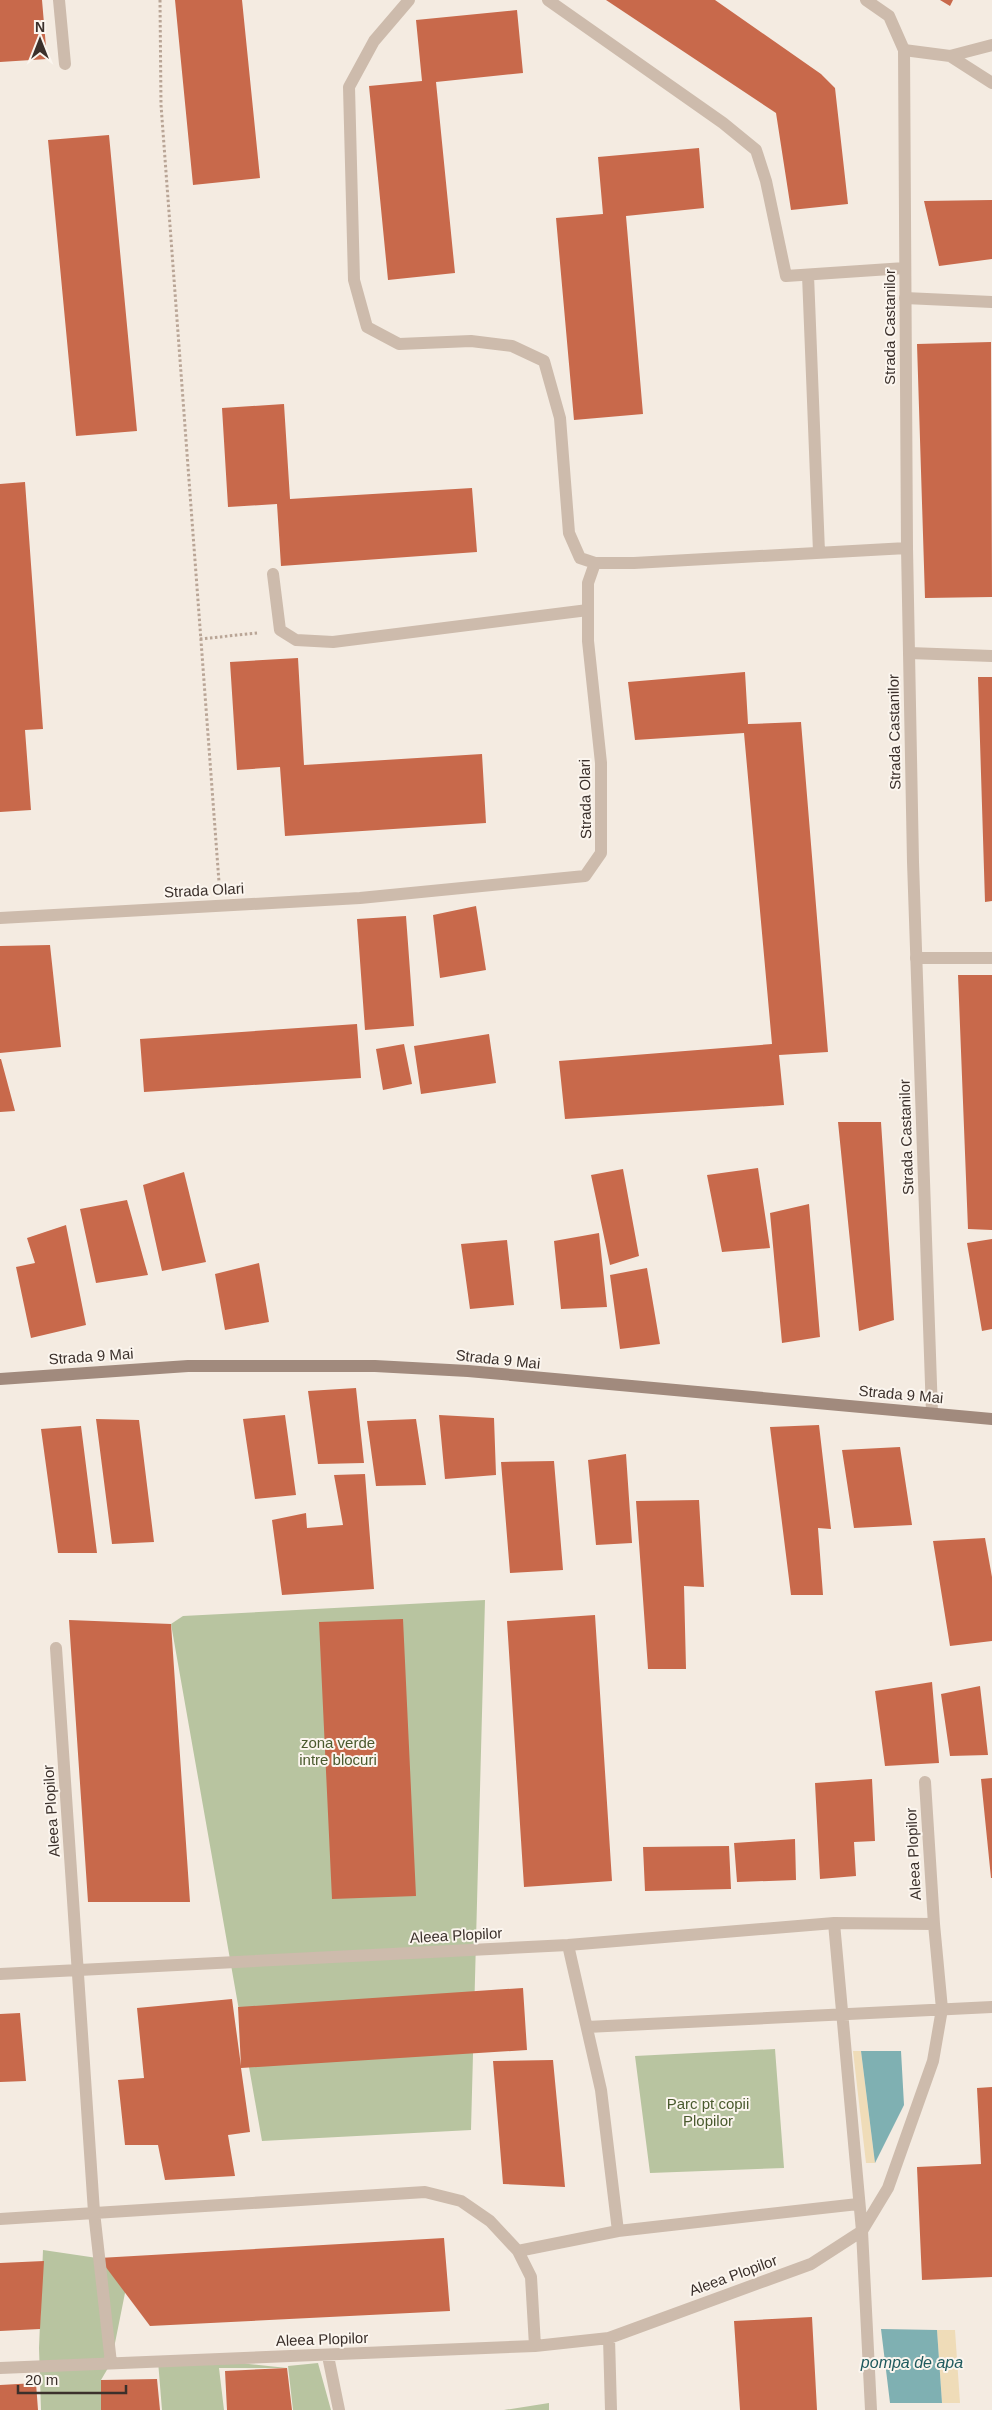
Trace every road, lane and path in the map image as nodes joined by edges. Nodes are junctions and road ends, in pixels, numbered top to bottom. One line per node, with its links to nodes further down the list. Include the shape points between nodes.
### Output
1 (59, 0): 9 (street)
2 (160, 0): 21 (path, via 161,105)
3 (409, 0): 17 (street, via 374,41 349,86 354,280 367,328 399,344 471,341 512,346 544,361 560,418 568,533 580,558)
4 (548, 0): 12 (street, via 723,123 756,150 766,181 786,276)
5 (866, 0): 7 (street, via 889,16)
6 (992, 45): 8 (street)
7 (904, 50): 8 (street); 11 (street, Strada Castanilor)
8 (950, 56): 10 (street)
9 (65, 64)
10 (992, 83)
11 (905, 268): 12 (street); 13 (street, Strada Castanilor)
12 (808, 274): 16 (street)
13 (905, 298): 14 (street); 15 (street, Strada Castanilor)
14 (992, 302)
15 (906, 548): 16 (street); 22 (street, Strada Castanilor)
16 (819, 552): 17 (street)
17 (595, 562): 19 (street, Strada Olari, via 588,583)
18 (273, 574): 20 (street)
19 (588, 610): 20 (street, via 333,642 296,640); 24 (street, Strada Olari, via 588,641 602,763 602,854 585,876 360,898)
20 (280, 630): 21 (path)
21 (200, 639): 24 (path)
22 (909, 653): 23 (street); 26 (street, Strada Castanilor)
23 (992, 656)
24 (220, 905): 25 (street, Strada Olari)
25 (0, 918)
26 (916, 958): 27 (street); 29 (street, Strada Castanilor)
27 (992, 958)
28 (0, 1378): 29 (main road, Strada 9 Mai, via 188,1366 375,1366 468,1371)
29 (932, 1413): 30 (main road, Strada 9 Mai)
30 (992, 1419)
31 (56, 1648): 36 (street, Aleea Plopilor)
32 (925, 1782): 34 (street, Aleea Plopilor)
33 (834, 1923): 34 (street, Aleea Plopilor); 35 (street, Aleea Plopilor); 40 (street)
34 (934, 1924): 39 (street, Aleea Plopilor)
35 (568, 1945): 36 (street, Aleea Plopilor); 41 (street)
36 (79, 1971): 37 (street, Aleea Plopilor); 43 (street, Aleea Plopilor)
37 (0, 1974)
38 (992, 2007): 39 (street)
39 (942, 2009): 40 (street); 45 (street, Aleea Plopilor, via 933,2061 888,2188)
40 (842, 2012): 41 (street); 42 (street)
41 (587, 2027): 46 (street, via 601,2090)
42 (858, 2204): 45 (street); 46 (street)
43 (94, 2212): 44 (street); 47 (street, via 425,2192 461,2201 490,2221); 51 (street, Aleea Plopilor)
44 (0, 2219)
45 (862, 2231): 48 (street, Aleea Plopilor, via 811,2264); 55 (street)
46 (618, 2232): 47 (street)
47 (518, 2250): 49 (street, via 531,2277)
48 (610, 2338): 49 (street, Aleea Plopilor); 54 (street)
49 (535, 2346): 50 (street, Aleea Plopilor)
50 (328, 2356): 51 (street, Aleea Plopilor); 53 (street)
51 (111, 2363): 52 (street, Aleea Plopilor)
52 (0, 2368)
53 (339, 2410)
54 (612, 2410)
55 (871, 2410)

